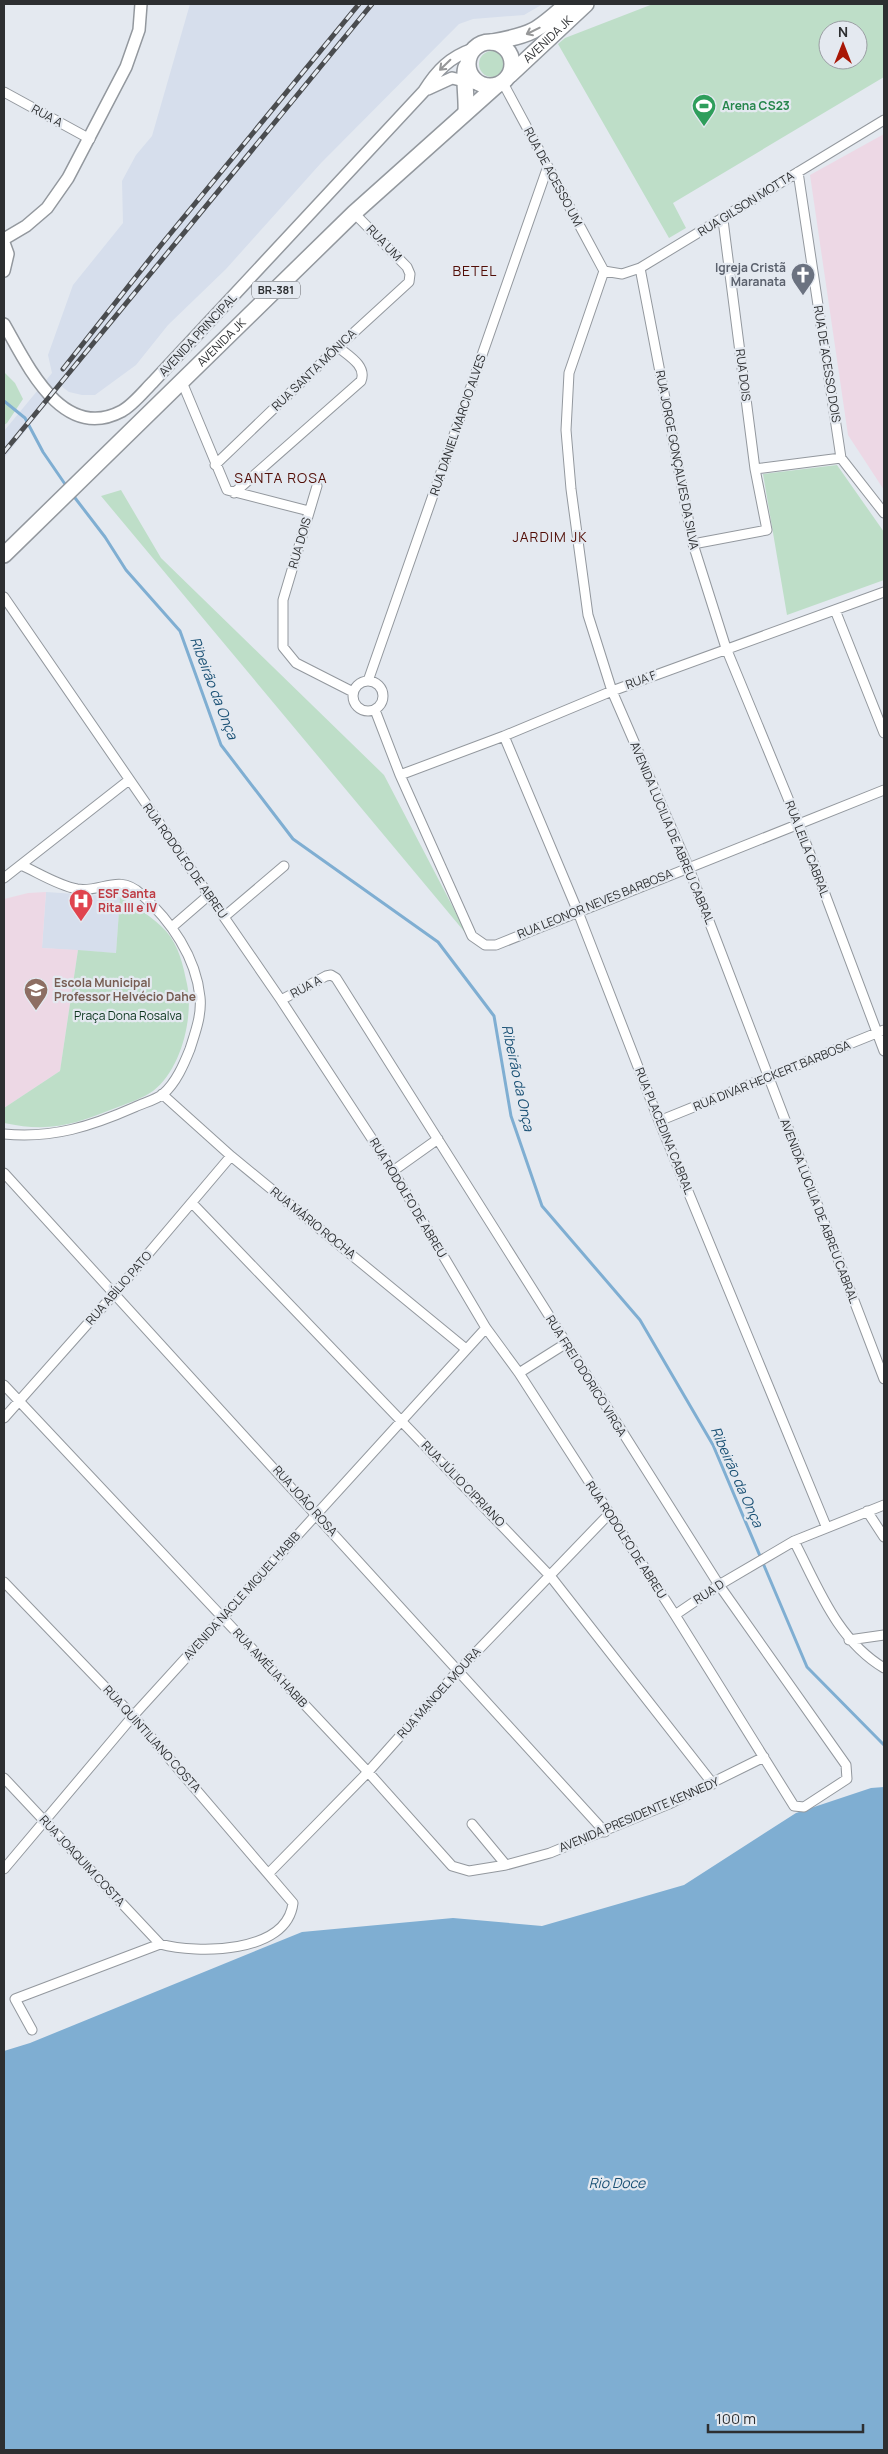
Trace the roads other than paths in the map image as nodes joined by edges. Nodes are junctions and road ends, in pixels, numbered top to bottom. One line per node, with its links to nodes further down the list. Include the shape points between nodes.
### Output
1 (141, 4): 12 (street, via 139,30 126,68)
2 (567, 4): 4 (main road, AVENIDA JK, one-way to 4, via 539,29 521,37)
3 (586, 4): 7 (main road, AVENIDA JK / BR-381)
4 (492, 42): 5 (main road, via 485,42); 7 (main road, via 505,47 511,56 512,66)
5 (471, 55): 6 (main road, via 464,71); 7 (main road, via 470,75); 8 (street, AVENIDA PRINCIPAL, one-way to 8, via 460,54 447,62)
6 (465, 80): 7 (street, AVENIDA PRINCIPAL); 8 (street, AVENIDA PRINCIPAL, via 448,78); 10 (main road)
7 (497, 82): 10 (main road, AVENIDA JK / BR-381); 13 (street, RUA DE ACESSO UM)
8 (424, 91): 23 (street, AVENIDA PRINCIPAL, via 123,411 86,417 63,409 32,375)
9 (4, 92): 12 (street, RUA A)
10 (466, 112): 15 (main road, AVENIDA JK / BR-381)
11 (884, 120): 14 (street, RUA GILSON MOTTA)
12 (90, 139): 17 (street, via 47,208)
13 (548, 169): 21 (street, RUA DE ACESSO UM); 39 (street, RUA DANIEL MARCIO ALVES)
14 (798, 172): 16 (street, RUA GILSON MOTTA); 26 (street, RUA DE ACESSO DOIS)
15 (354, 213): 22 (street, RUA UM, via 407,267); 25 (main road, AVENIDA JK / BR-381)
16 (723, 220): 19 (street, RUA GILSON MOTTA); 28 (street, RUA DOIS)
17 (4, 239)
18 (4, 243): 20 (street, via 8,254)
19 (640, 268): 21 (street, RUA GILSON MOTTA, via 622,274); 33 (street, RUA JORGE GONÇALVES DA SILVA)
20 (4, 271)
21 (604, 271): 40 (street, AVENIDA LUCILIA DE ABREU CABRAL, via 569,373 566,430 588,615)
22 (410, 274): 24 (street, RUA SANTA MÔNICA, via 409,282)
23 (4, 324)
24 (338, 346): 27 (street, RUA SANTA MÔNICA); 30 (street, via 362,367 361,381)
25 (182, 382): 27 (street); 34 (main road, AVENIDA JK / BR-381)
26 (840, 458): 28 (street); 32 (street)
27 (215, 465): 30 (street, via 227,490)
28 (755, 469): 33 (street, RUA DOIS, via 767,530)
29 (317, 486): 31 (street, RUA DOIS)
30 (234, 493): 31 (street)
31 (309, 511): 41 (street, RUA DOIS, via 283,600 283,646 296,663)
32 (884, 513)
33 (692, 544): 38 (street, RUA JORGE GONÇALVES DA SILVA)
34 (4, 555)
35 (884, 592): 37 (street, RUA F)
36 (4, 597): 46 (street, RUA RODOLFO DE ABREU)
37 (835, 610): 38 (street, RUA F); 43 (street)
38 (726, 648): 40 (street, RUA F); 48 (street, RUA LEILA CABRAL)
39 (368, 681): 41 (street, via 359,684); 42 (street, via 377,684 383,692 382,702)
40 (612, 690): 44 (street, RUA F); 51 (street, AVENIDA LUCILIA DE ABREU CABRAL)
41 (353, 692): 42 (street, via 356,706 365,712)
42 (375, 710): 45 (street)
43 (884, 733)
44 (504, 736): 45 (street, RUA F); 54 (street, RUA PLACEDINA CABRAL)
45 (400, 775): 54 (street, RUA LEONOR NEVES BARBOSA, via 472,936 478,942 485,946 496,945)
46 (129, 780): 49 (street); 53 (street, RUA RODOLFO DE ABREU)
47 (884, 790): 48 (street, RUA LEONOR NEVES BARBOSA)
48 (799, 825): 51 (street, RUA LEONOR NEVES BARBOSA); 59 (street, RUA LEILA CABRAL)
49 (21, 865): 52 (street); 56 (street, via 62,885 78,889 123,884 140,893)
50 (284, 866): 55 (street)
51 (688, 866): 54 (street, RUA LEONOR NEVES BARBOSA); 61 (street, AVENIDA LUCILIA DE ABREU CABRAL)
52 (4, 878)
53 (209, 895): 55 (street, RUA RODOLFO DE ABREU); 56 (street)
54 (578, 912): 63 (street, RUA PLACEDINA CABRAL)
55 (224, 917): 58 (street, RUA RODOLFO DE ABREU)
56 (172, 927): 62 (street, via 183,943 200,998 197,1028 182,1068)
57 (331, 975): 58 (street, RUA A); 65 (street, RUA FREI ODORICO VIRGA, via 336,978)
58 (281, 1000): 67 (street, RUA RODOLFO DE ABREU)
59 (880, 1032): 60 (street, RUA LEILA CABRAL); 61 (street, RUA DIVAR HECKERT BARBOSA)
60 (884, 1052)
61 (768, 1079): 63 (street, RUA DIVAR HECKERT BARBOSA); 75 (street, AVENIDA LUCILIA DE ABREU CABRAL)
62 (162, 1094): 64 (street, via 104,1120 61,1134); 66 (street, RUA MÁRIO ROCHA)
63 (659, 1122): 84 (street, RUA PLACEDINA CABRAL)
64 (4, 1134)
65 (438, 1139): 67 (street); 72 (street, RUA FREI ODORICO VIRGA)
66 (232, 1156): 69 (street, RUA ABÍLIO PATO); 73 (street, RUA MÁRIO ROCHA)
67 (393, 1171): 71 (street, RUA RODOLFO DE ABREU)
68 (4, 1173): 70 (street, RUA JOÃO ROSA)
69 (192, 1203): 70 (street, RUA ABÍLIO PATO); 79 (street, RUA JÚLIO CIPRIANO)
70 (115, 1293): 77 (street, RUA ABÍLIO PATO); 82 (street, RUA JOÃO ROSA)
71 (486, 1328): 73 (street, AVENIDA NACLE MIGUEL HABIB); 74 (street, RUA RODOLFO DE ABREU)
72 (565, 1344): 74 (street); 89 (street, RUA FREI ODORICO VIRGA)
73 (466, 1349): 79 (street, AVENIDA NACLE MIGUEL HABIB)
74 (519, 1373): 83 (street, RUA RODOLFO DE ABREU)
75 (884, 1379)
76 (4, 1386): 77 (street, RUA AMÉLIA HABIB)
77 (18, 1402): 78 (street, RUA ABÍLIO PATO); 91 (street, RUA AMÉLIA HABIB)
78 (4, 1418)
79 (402, 1422): 82 (street, AVENIDA NACLE MIGUEL HABIB); 87 (street, RUA JÚLIO CIPRIANO)
80 (884, 1505): 81 (street, RUA D)
81 (867, 1511): 84 (street, RUA D); 85 (street)
82 (316, 1513): 91 (street, AVENIDA NACLE MIGUEL HABIB); 95 (street, RUA JOÃO ROSA)
83 (609, 1514): 87 (street, RUA MANOEL MOURA); 90 (street, RUA RODOLFO DE ABREU)
84 (826, 1526): 86 (street, RUA D)
85 (884, 1537)
86 (794, 1541): 89 (street, RUA D); 93 (street)
87 (551, 1577): 95 (street, RUA MANOEL MOURA); 100 (street, RUA JÚLIO CIPRIANO)
88 (4, 1582): 96 (street, RUA QUINTILIANO COSTA)
89 (718, 1585): 90 (street, RUA D); 101 (street, RUA FREI ODORICO VIRGA, via 846,1765 847,1779)
90 (675, 1615): 97 (street, RUA RODOLFO DE ABREU)
91 (223, 1618): 96 (street, AVENIDA NACLE MIGUEL HABIB); 98 (street, RUA AMÉLIA HABIB)
92 (884, 1635): 93 (street)
93 (849, 1640): 94 (street)
94 (884, 1668)
95 (458, 1671): 98 (street, RUA MANOEL MOURA); 104 (street, RUA JOÃO ROSA)
96 (133, 1716): 102 (street, AVENIDA NACLE MIGUEL HABIB); 108 (street, RUA QUINTILIANO COSTA)
97 (764, 1757): 100 (street, AVENIDA PRESIDENTE KENNEDY); 101 (street, RUA RODOLFO DE ABREU, via 794,1806)
98 (368, 1772): 106 (street, RUA AMÉLIA HABIB); 108 (street, RUA MANOEL MOURA)
99 (4, 1778): 102 (street, RUA JOAQUIM COSTA)
100 (713, 1784): 104 (street, AVENIDA PRESIDENTE KENNEDY)
101 (799, 1808)
102 (44, 1821): 107 (street, AVENIDA NACLE MIGUEL HABIB); 109 (street, RUA JOAQUIM COSTA)
103 (472, 1824): 105 (street)
104 (605, 1832): 105 (street, AVENIDA PRESIDENTE KENNEDY)
105 (506, 1865): 106 (street, AVENIDA PRESIDENTE KENNEDY, via 469,1871)
106 (452, 1866)
107 (4, 1868)
108 (269, 1873): 109 (street, RUA QUINTILIANO COSTA, via 293,1902 292,1912 280,1927 260,1940 207,1951)
109 (160, 1944): 110 (street, via 16,1999)
110 (32, 2030)

